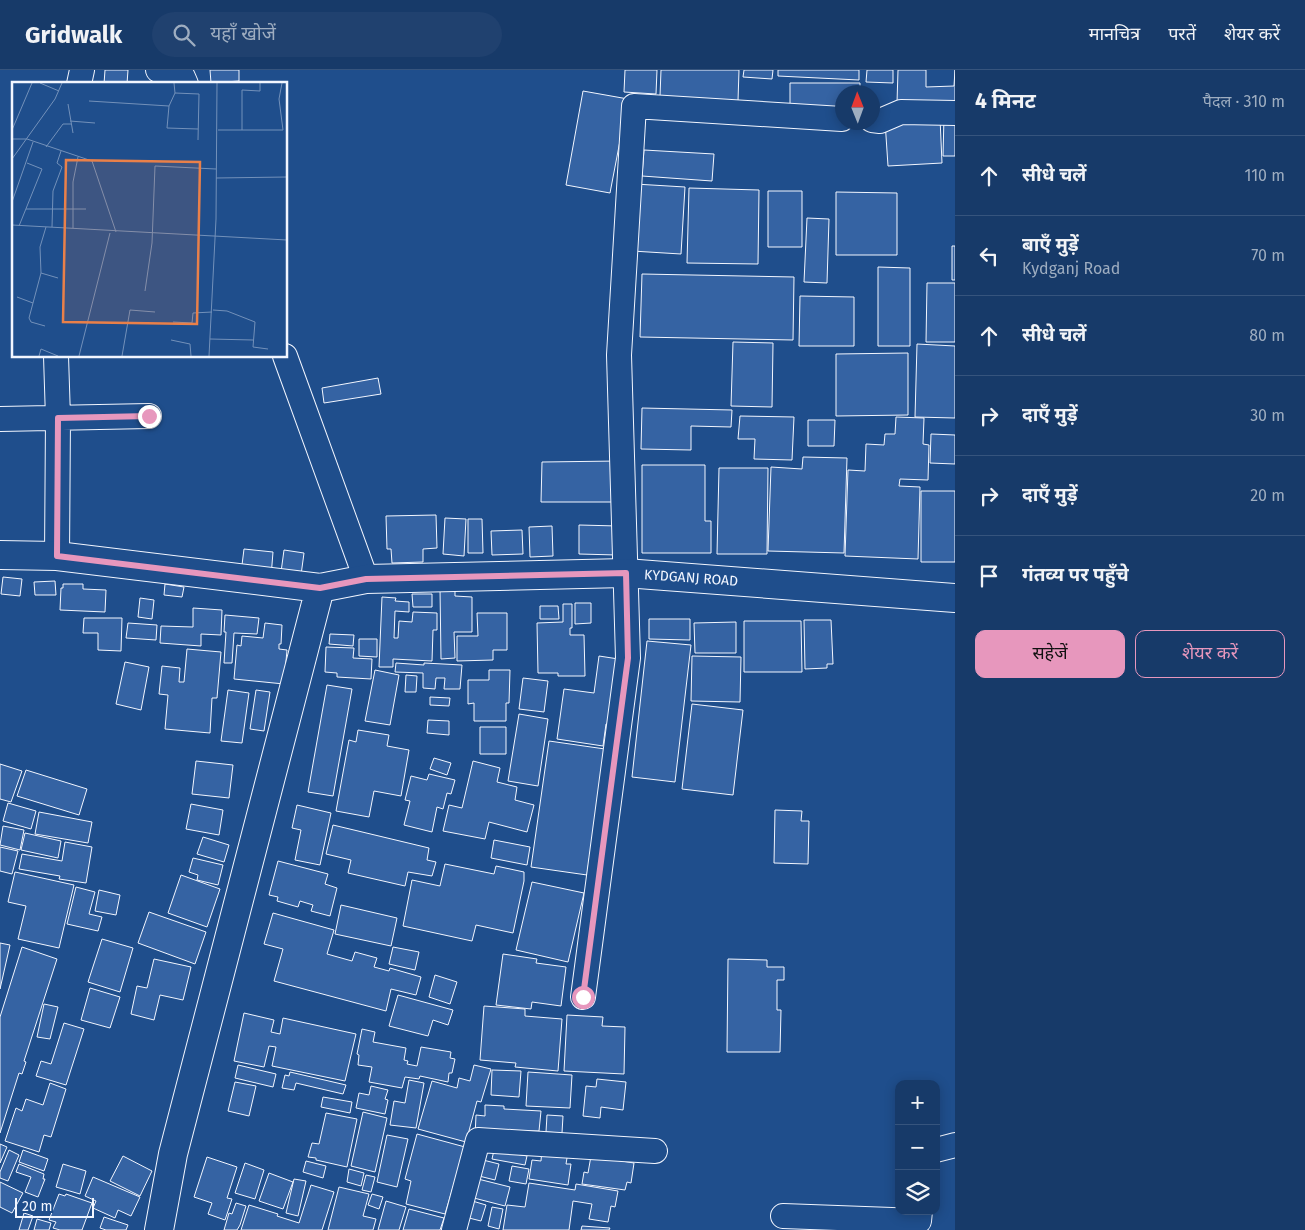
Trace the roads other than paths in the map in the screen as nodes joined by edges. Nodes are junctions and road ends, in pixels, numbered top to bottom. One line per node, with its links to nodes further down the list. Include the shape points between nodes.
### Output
1 (158, 70): 2 (street, via 183,77)
2 (185, 82)
3 (955, 113): 5 (street, via 901,112)
4 (835, 118): 13 (street, via 634,106 619,355)
5 (880, 121)
6 (56, 358): 10 (street)
7 (286, 358): 14 (street)
8 (149, 416): 10 (street)
9 (0, 418): 10 (street)
10 (58, 418): 12 (street)
11 (0, 555): 12 (main road, KYDGANJ ROAD)
12 (57, 556): 15 (main road, KYDGANJ ROAD)
13 (626, 573): 14 (main road, KYDGANJ ROAD); 16 (main road, KYDGANJ ROAD); 17 (street, via 628,658)
14 (366, 579): 15 (main road, KYDGANJ ROAD)
15 (320, 588): 23 (main road, via 173,1154)
16 (955, 598)
17 (583, 997)
18 (955, 1145): 19 (street)
19 (940, 1149)
20 (655, 1151): 24 (street, via 478,1140)
21 (920, 1215): 22 (street, via 919,1221)
22 (783, 1216)
23 (159, 1230)
24 (454, 1230)

